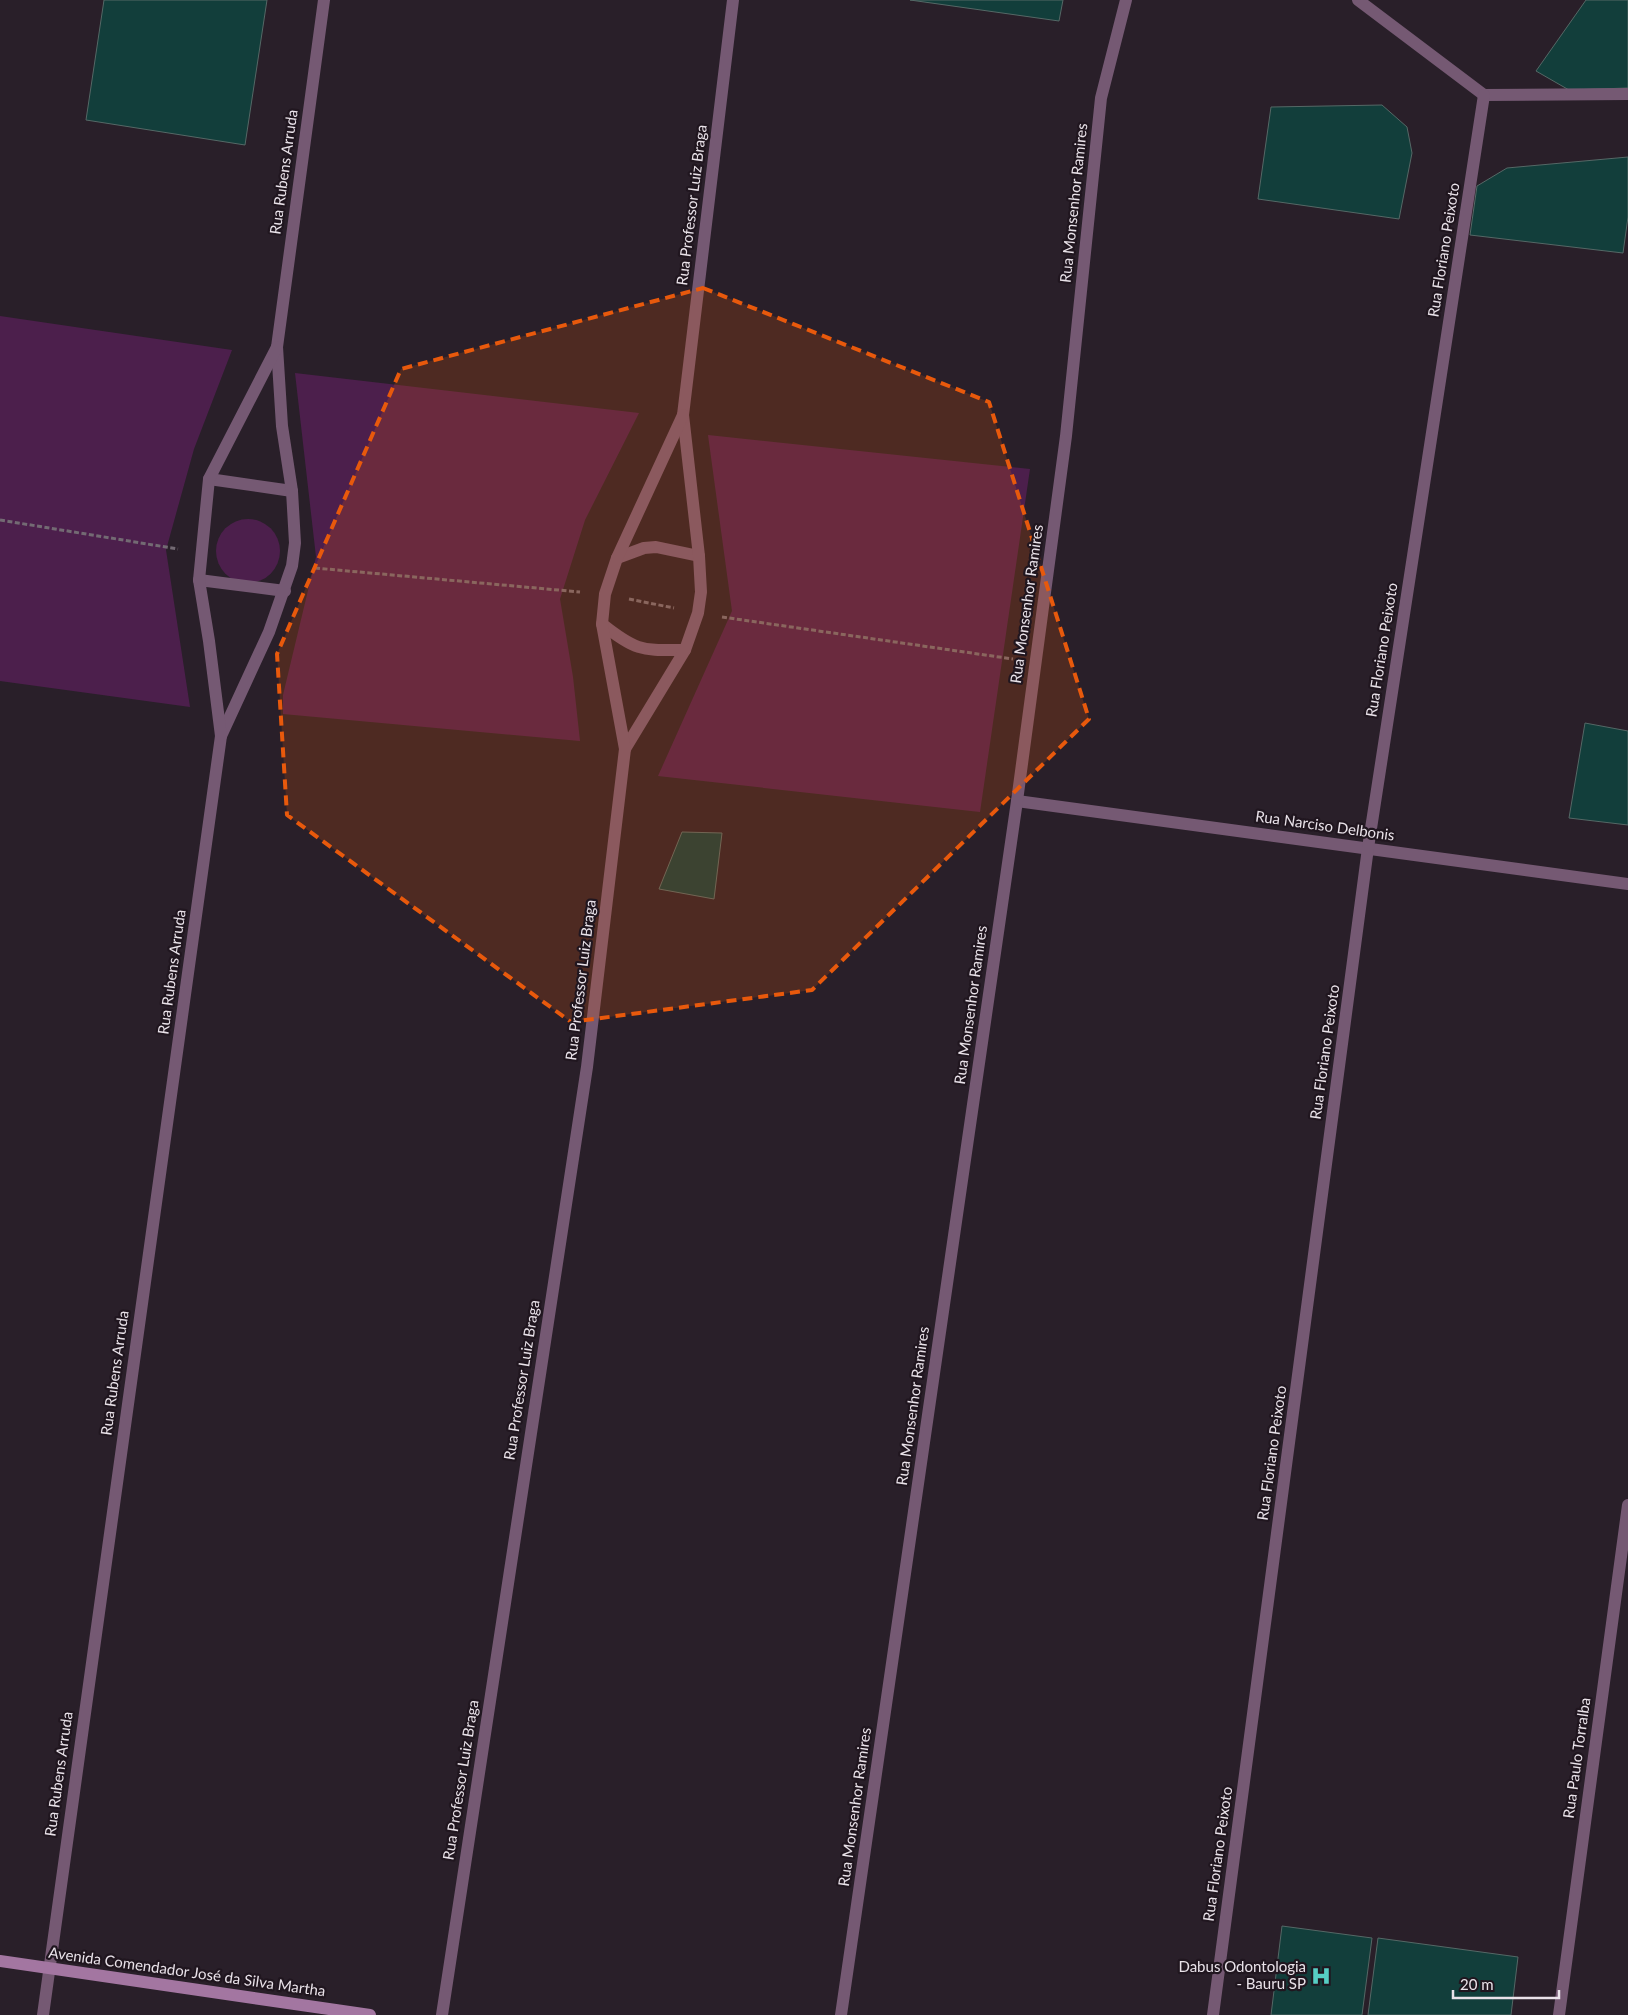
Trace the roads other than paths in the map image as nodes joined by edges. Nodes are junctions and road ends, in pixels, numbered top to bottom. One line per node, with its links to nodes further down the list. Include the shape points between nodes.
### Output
1 (324, 0): 7 (street, Rua Rubens Arruda)
2 (733, 0): 8 (street, Rua Professor Luiz Braga)
3 (1126, 0): 19 (street, Rua Monsenhor Ramires, via 1101,98 1066,436)
4 (1358, 0): 6 (street)
5 (1628, 94): 6 (street)
6 (1484, 95): 20 (street, Rua Floriano Peixoto)
7 (277, 347): 9 (street, Rua Rubens Arruda); 10 (street, Rua Rubens Arruda, via 282,426)
8 (683, 415): 11 (street, Rua Professor Luiz Braga); 12 (street, Rua Professor Luiz Braga)
9 (209, 479): 10 (street); 13 (street, Rua Rubens Arruda)
10 (292, 491): 14 (street, Rua Rubens Arruda, via 295,543)
11 (699, 556): 12 (street, via 656,547); 16 (street, Rua Professor Luiz Braga, via 701,592 698,613)
12 (617, 558): 15 (street, Rua Professor Luiz Braga, via 606,594)
13 (199, 580): 14 (street); 17 (street, Rua Rubens Arruda)
14 (284, 591): 17 (street, Rua Rubens Arruda, via 269,632)
15 (602, 624): 16 (street, via 638,648); 18 (street, Rua Professor Luiz Braga)
16 (685, 650): 18 (street, Rua Professor Luiz Braga)
17 (221, 736): 24 (street, Rua Rubens Arruda)
18 (625, 749): 27 (street, Rua Professor Luiz Braga, via 587,1066)
19 (1017, 802): 20 (street, Rua Narciso Delbonis); 28 (street, Rua Monsenhor Ramires)
20 (1368, 848): 21 (street, Rua Narciso Delbonis); 29 (street, Rua Floriano Peixoto)
21 (1628, 884)
22 (1628, 1505): 30 (street, Rua Paulo Torralba)
23 (0, 1961): 24 (main road, Avenida Comendador José da Silva Martha)
24 (48, 1968): 25 (street, Rua Rubens Arruda); 26 (main road, Avenida Comendador José da Silva Martha)
25 (43, 2015)
26 (370, 2015)
27 (442, 2015)
28 (841, 2015)
29 (1213, 2015)
30 (1558, 2015)

